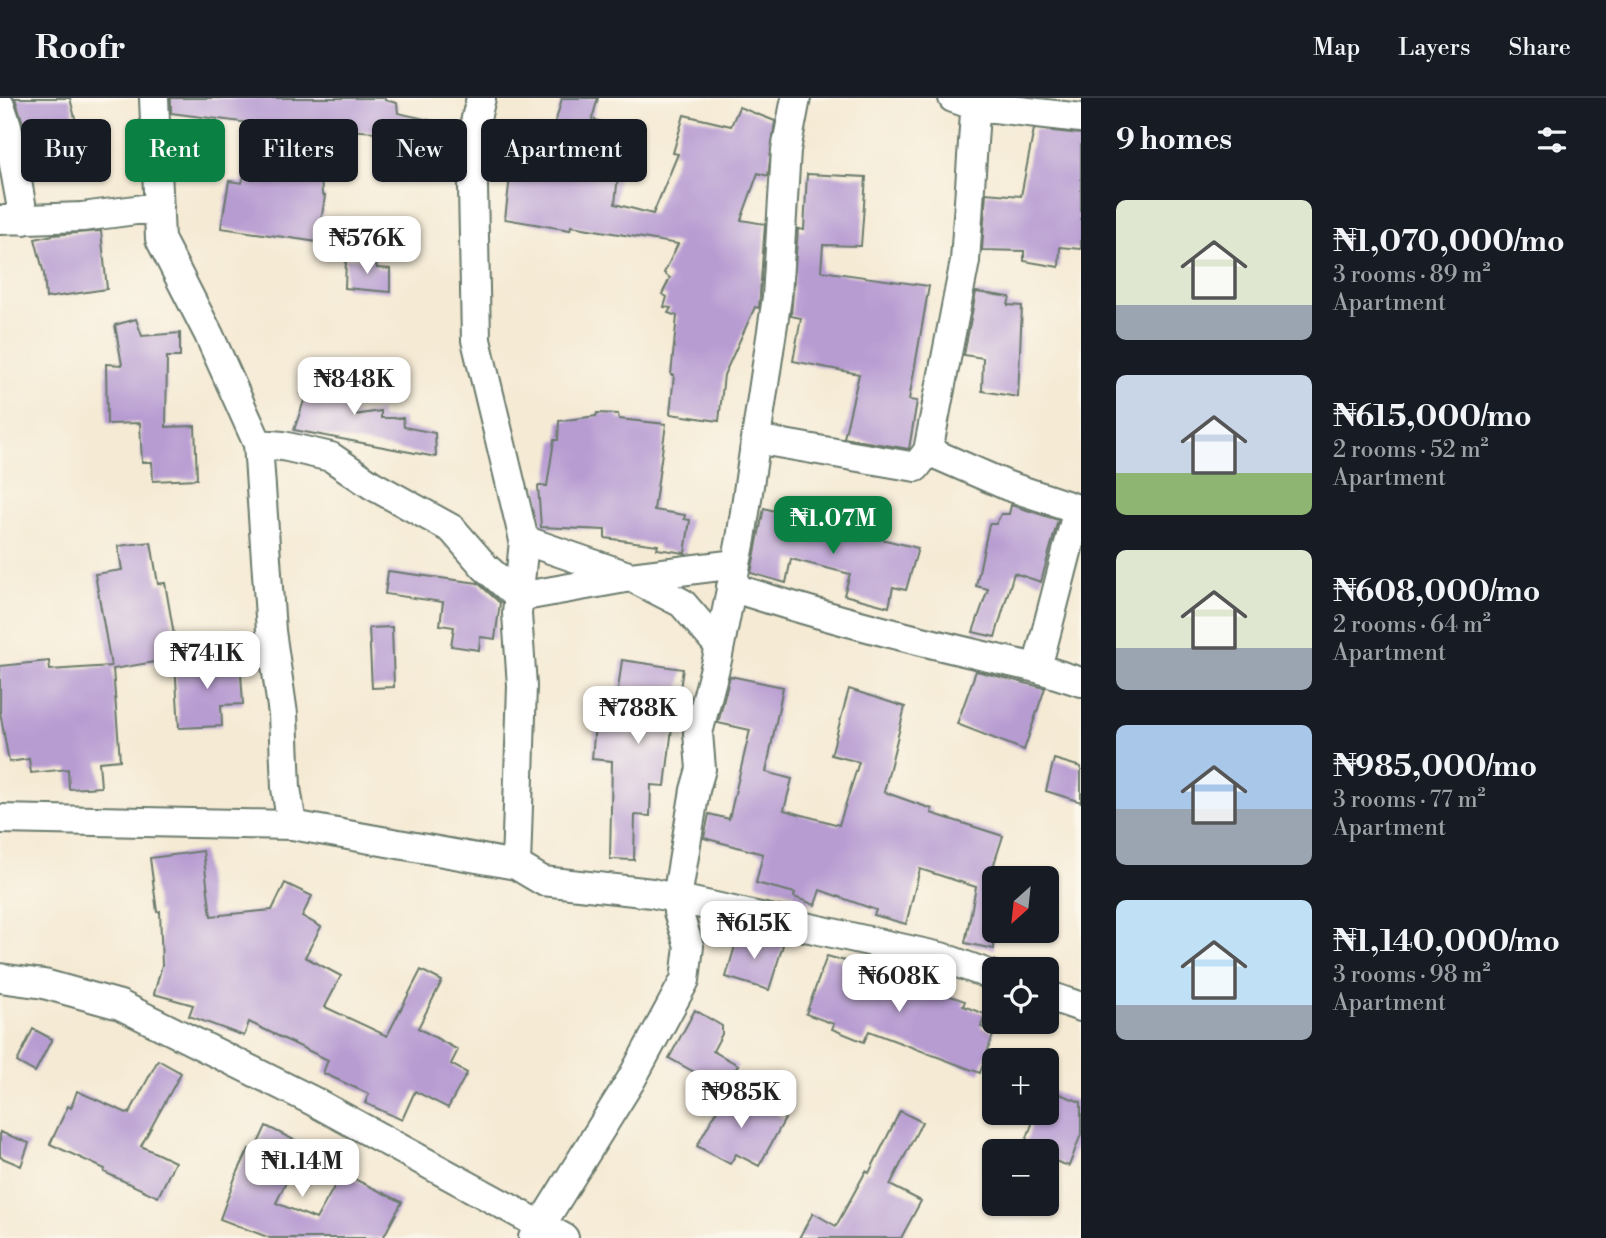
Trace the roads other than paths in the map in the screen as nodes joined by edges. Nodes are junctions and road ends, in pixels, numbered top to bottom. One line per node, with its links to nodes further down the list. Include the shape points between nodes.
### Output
1 (154, 98): 7 (street)
2 (481, 98): 12 (street, via 472,135 476,340)
3 (796, 98): 9 (street, via 786,150 777,297)
4 (968, 101): 6 (street); 11 (street, via 965,261)
5 (0, 104): 8 (street, via 7,126)
6 (1081, 118)
7 (159, 208): 8 (street); 10 (street, via 160,239)
8 (12, 220)
9 (755, 439): 11 (street, via 916,467); 13 (street)
10 (258, 444): 15 (street, via 331,457 452,528); 20 (street, via 271,631)
11 (928, 451): 17 (street, via 1007,486 1078,509)
12 (524, 540): 14 (street); 15 (street)
13 (734, 576): 14 (street); 16 (street); 17 (street, via 805,611)
14 (631, 577): 15 (street); 16 (street, via 682,603)
15 (519, 597): 21 (street, via 522,686)
16 (719, 646): 22 (street, via 698,733 701,769)
17 (1037, 668): 18 (street)
18 (1081, 682)
19 (0, 819): 20 (street)
20 (292, 824): 21 (street)
21 (516, 865): 22 (street, via 543,881)
22 (677, 898): 23 (street, via 941,957); 27 (street, via 689,946 685,980)
23 (982, 972)
24 (0, 978): 27 (street, via 44,984 120,1005 443,1170)
25 (1059, 999): 26 (street)
26 (1081, 1007)
27 (546, 1234)

